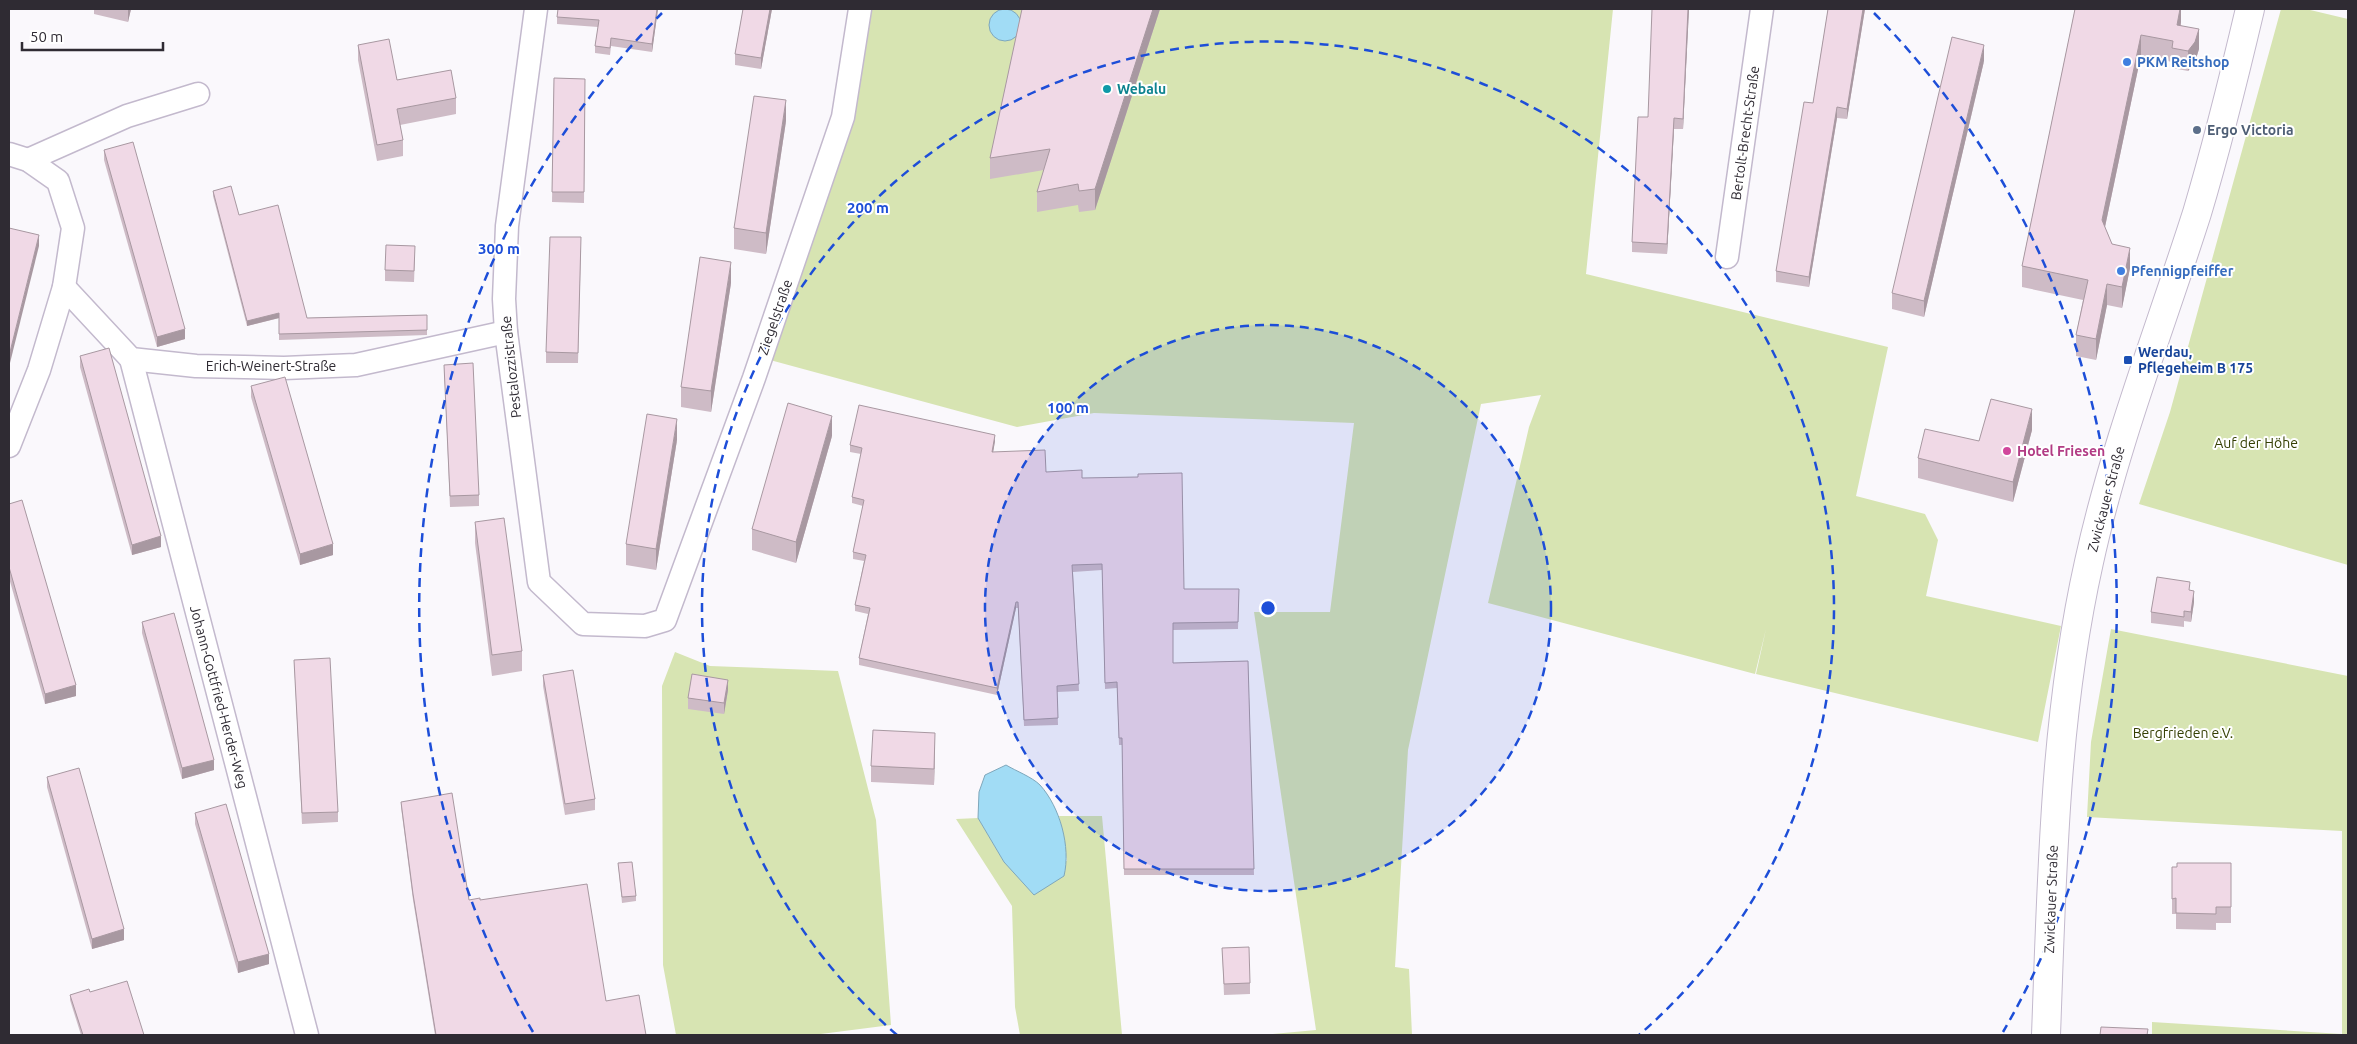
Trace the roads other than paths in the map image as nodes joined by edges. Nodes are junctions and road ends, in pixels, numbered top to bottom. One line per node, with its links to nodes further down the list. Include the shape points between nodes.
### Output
1 (535, 9): 9 (street, Pestalozzistraße, via 507,226)
2 (860, 9): 12 (street, Ziegelstraße, via 843,117 754,378)
3 (1762, 9): 7 (street, Bertolt-Brecht-Straße)
4 (2250, 9): 14 (main road, Zwickauer Straße, via 2197,210 2134,400 2089,562 2072,653 2057,769)
5 (198, 94): 6 (street, via 127,116)
6 (18, 157): 8 (street, via 58,181 66,201 73,228)
7 (1727, 257)
8 (64, 287): 10 (street); 11 (street, via 39,370)
9 (506, 332): 10 (street, Erich-Weinert-Straße, via 356,365 284,368 196,366); 12 (street, Pestalozzistraße, via 539,582 583,624 645,626)
10 (131, 359): 13 (street, Johann-Gottfried-Herder-Weg)
11 (9, 446)
12 (665, 620)
13 (307, 1035)
14 (2046, 1035)

